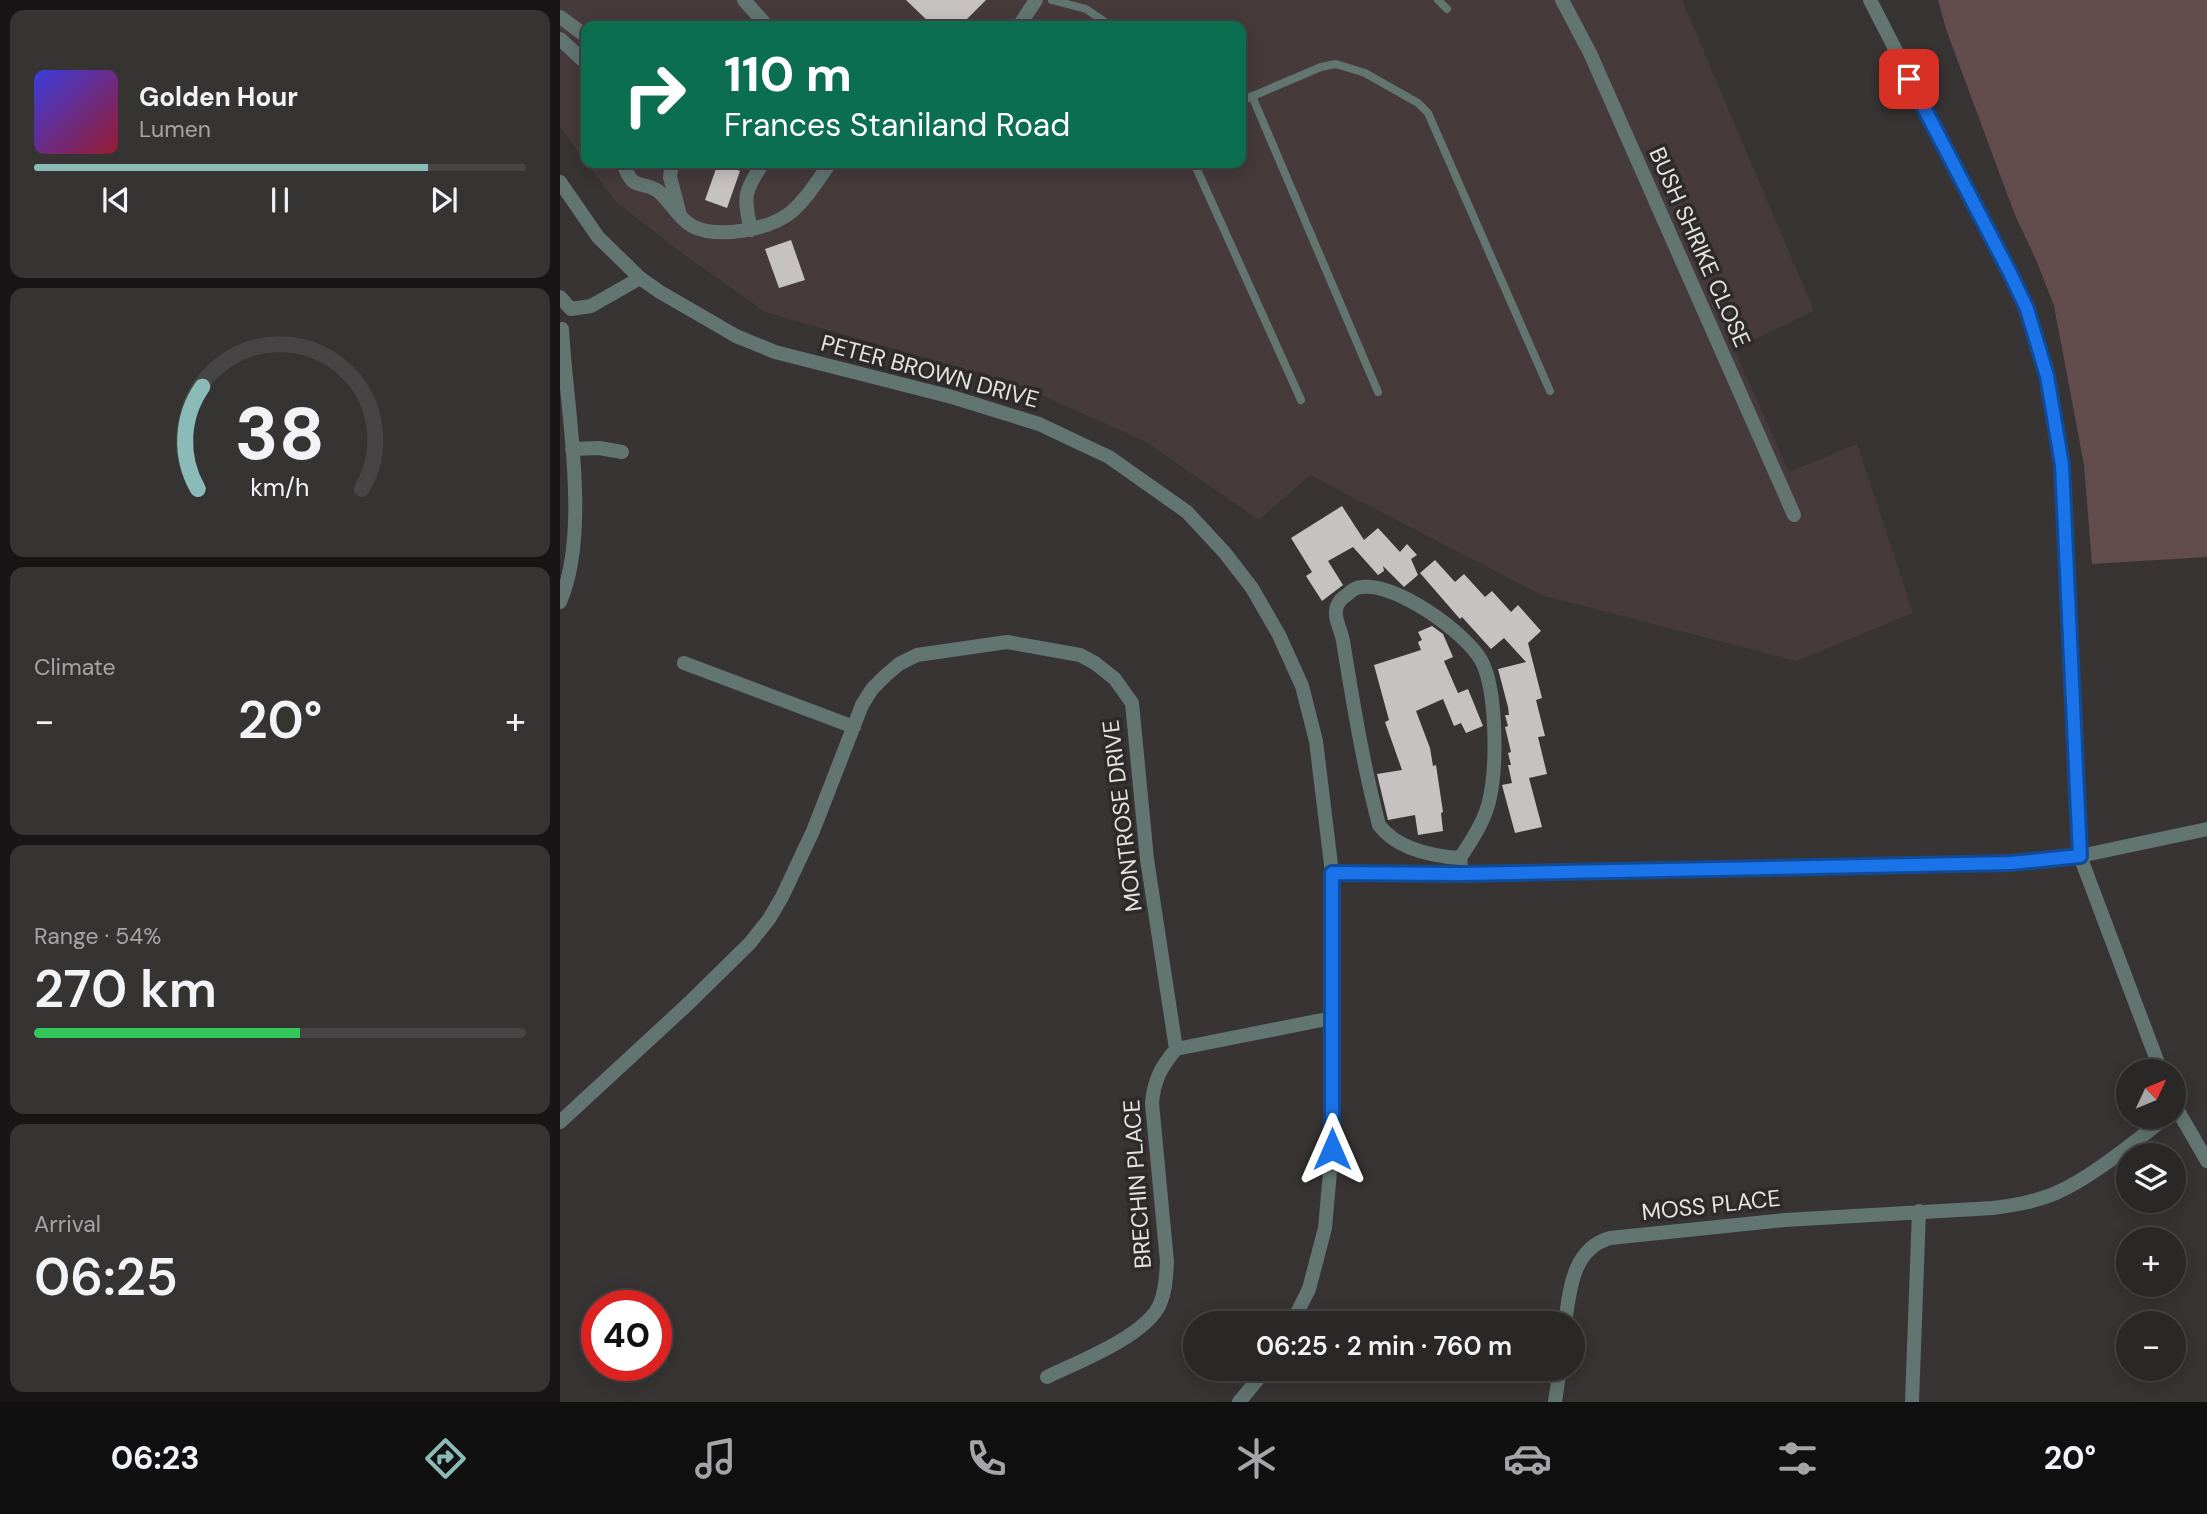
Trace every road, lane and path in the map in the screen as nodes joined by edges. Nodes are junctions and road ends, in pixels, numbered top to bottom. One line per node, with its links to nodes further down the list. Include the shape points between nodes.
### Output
1 (744, 0): 9 (street)
2 (1036, 0): 10 (street)
3 (1052, 0): 11 (lane, via 1086,9)
4 (1438, 0): 7 (lane)
5 (1562, 0): 34 (street, BUSH SHRIKE CLOSE, via 1590,53)
6 (1870, 0): 39 (street, via 2027,309 2047,376 2062,465)
7 (1447, 9)
8 (560, 17): 12 (street)
9 (762, 21)
10 (1022, 21)
11 (1104, 21)
12 (581, 32)
13 (560, 39): 14 (street)
14 (581, 58)
15 (1252, 96): 16 (lane); 29 (lane, via 1336,64 1365,73 1418,103 1428,113); 30 (lane)
16 (1246, 99)
17 (626, 168): 23 (street, via 636,184 656,189)
18 (671, 168): 23 (street)
19 (760, 168): 24 (street, via 744,202)
20 (826, 168): 24 (street, via 788,215)
21 (1196, 168): 31 (lane)
22 (560, 182): 25 (street, PETER BROWN DRIVE, via 598,237)
23 (681, 216): 24 (street, via 708,231)
24 (751, 230)
25 (640, 278): 27 (street, via 591,306); 41 (street, PETER BROWN DRIVE, via 736,336 775,352 1039,424 1109,457 1187,512 1252,588 1303,686 1316,741)
26 (560, 297): 27 (street)
27 (571, 309): 28 (street)
28 (561, 330): 32 (street)
29 (1550, 391)
30 (1378, 392)
31 (1301, 400)
32 (572, 449): 33 (street); 35 (street, via 572,567)
33 (622, 452)
34 (1794, 515)
35 (560, 602)
36 (684, 663): 37 (street)
37 (854, 727): 44 (street, MONTROSE DRIVE, via 872,688 917,655 1007,642 1080,655 1115,679 1132,703 1147,859); 46 (street, MONTROSE DRIVE, via 813,831 769,919 689,1003)
38 (2207, 829): 39 (street)
39 (2080, 856): 42 (street, via 2011,863); 45 (street)
40 (1460, 859): 40 (street, via 1490,799 1494,761 1487,676 1480,659 1460,635 1423,607 1401,596 1362,587 1351,591 1338,603 1335,615 1379,825 1410,847); 42 (street)
41 (1332, 873): 42 (street); 43 (street, PETER BROWN DRIVE)
42 (1462, 874)
43 (1332, 1018): 44 (street); 51 (street, PETER BROWN DRIVE, via 1332,1149 1325,1228)
44 (1176, 1049): 53 (street, BRECHIN PLACE, via 1153,1085 1167,1262 1159,1307 1120,1341)
45 (2156, 1059)
46 (560, 1122)
47 (2149, 1129): 50 (street, MOSS PLACE, via 2057,1193 1993,1208)
48 (2185, 1129): 49 (street)
49 (2207, 1161)
50 (1919, 1211): 52 (street, MOSS PLACE, via 1599,1241 1576,1268); 58 (street)
51 (1298, 1311)
52 (1567, 1311)
53 (1047, 1377)
54 (1256, 1381): 56 (street)
55 (1558, 1381): 57 (street)
56 (1239, 1402)
57 (1555, 1402)
58 (1912, 1402)

